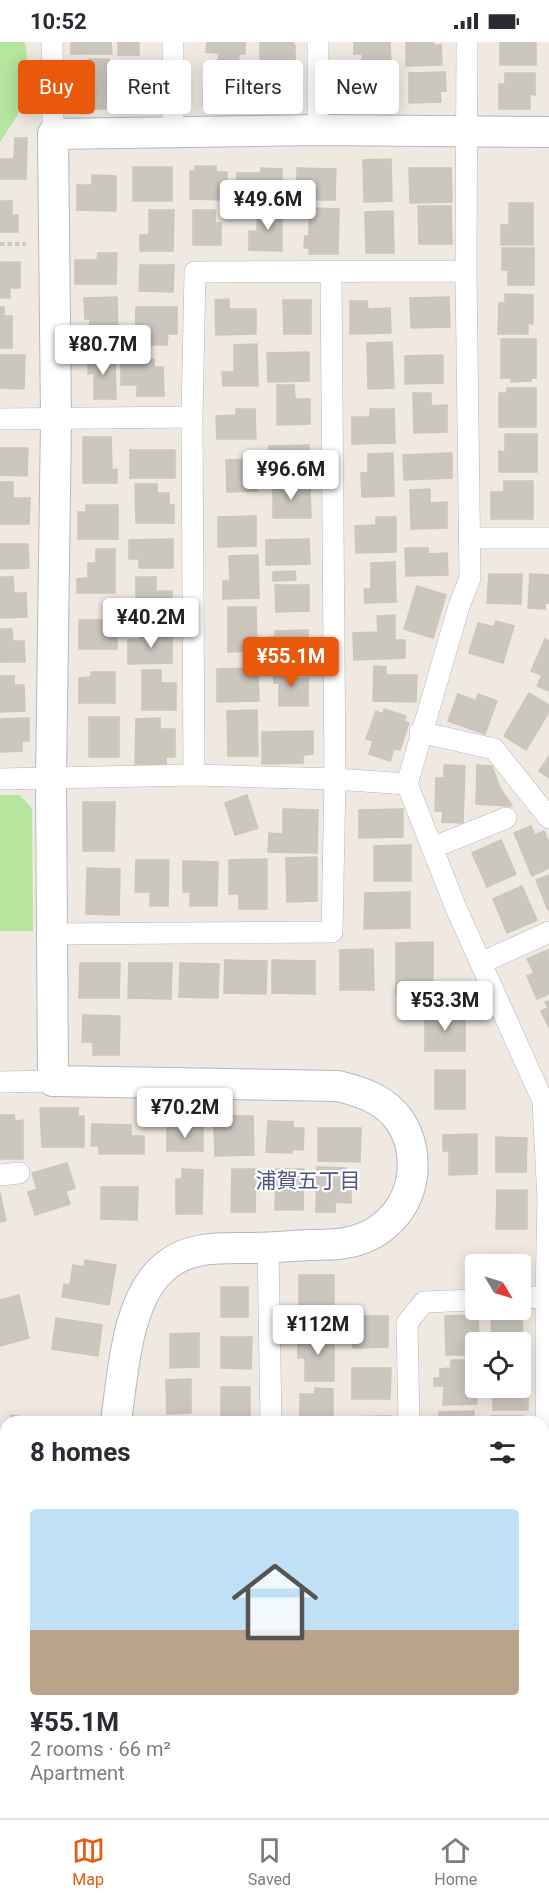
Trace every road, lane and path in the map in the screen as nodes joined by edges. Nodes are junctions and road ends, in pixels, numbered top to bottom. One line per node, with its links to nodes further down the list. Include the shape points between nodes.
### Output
1 (52, 42): 9 (street)
2 (173, 42): 6 (street)
3 (318, 42): 5 (street)
4 (467, 42): 7 (street)
5 (318, 130): 6 (street); 7 (street)
6 (173, 132): 9 (street)
7 (467, 132): 8 (street); 11 (street)
8 (549, 132)
9 (53, 134): 14 (street)
10 (331, 271): 11 (street); 12 (street, via 195,272); 21 (street)
11 (466, 271): 15 (street)
12 (192, 417): 14 (street); 18 (street)
13 (0, 419): 14 (street)
14 (56, 419): 20 (street)
15 (469, 538): 16 (street); 17 (street, via 470,578)
16 (549, 538)
17 (420, 732): 22 (street); 24 (street, via 494,749)
18 (194, 775): 20 (street); 21 (street)
19 (0, 779): 20 (street)
20 (51, 779): 27 (street)
21 (335, 779): 22 (street); 27 (street, via 332,932)
22 (407, 784): 25 (street)
23 (506, 818): 25 (street)
24 (549, 818)
25 (432, 848): 28 (street)
26 (549, 932): 28 (street)
27 (53, 934): 29 (street)
28 (481, 963): 31 (street, via 543,1101)
29 (53, 1081): 30 (street); 32 (street, via 338,1086 360,1092 389,1108 406,1132 413,1157 408,1194 389,1222 375,1233 347,1243)
30 (0, 1082)
31 (549, 1200): 33 (street)
32 (268, 1248): 36 (street, via 199,1250 167,1265 150,1282 136,1310); 37 (street)
33 (546, 1297): 34 (street); 39 (street)
34 (531, 1298)
35 (465, 1300): 38 (street, via 424,1302 406,1323)
36 (117, 1416)
37 (272, 1416)
38 (409, 1416)
39 (546, 1416)

